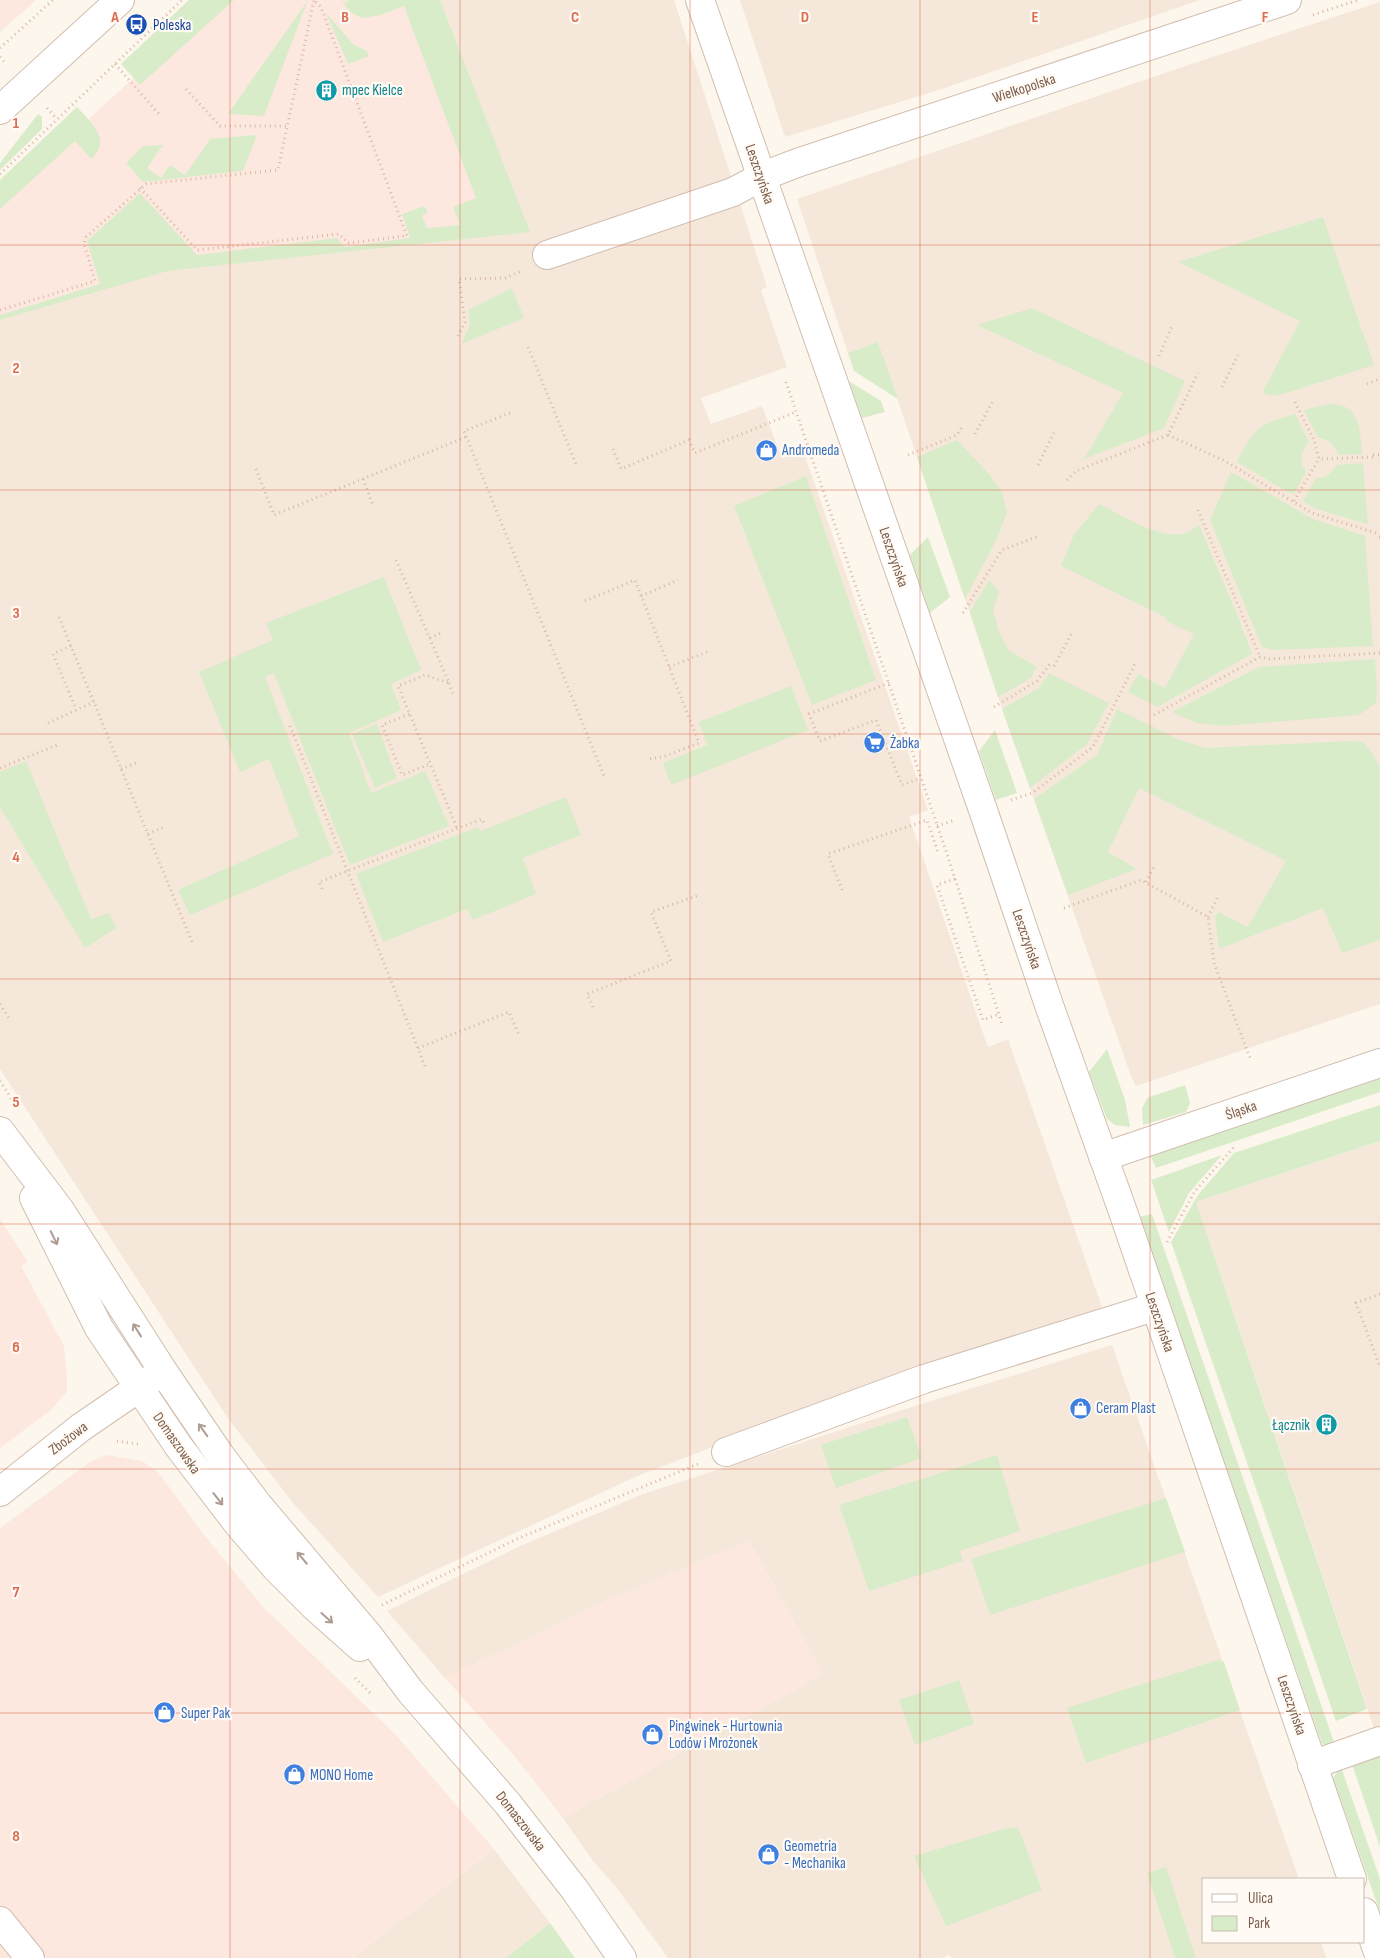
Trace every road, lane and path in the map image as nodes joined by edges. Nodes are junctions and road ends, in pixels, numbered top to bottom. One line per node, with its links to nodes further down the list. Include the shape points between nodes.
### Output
1 (53, 0): 7 (path)
2 (120, 0): 11 (street)
3 (182, 0): 8 (path)
4 (314, 0): 14 (path); 17 (path, via 320,8 407,236 348,243 339,234 197,250)
5 (700, 0): 16 (street, Leszczyńska)
6 (1287, 0): 16 (street, Wielkopolska)
7 (0, 48)
8 (114, 64): 12 (path); 13 (path)
9 (186, 89): 14 (path, via 220,126)
10 (45, 106): 13 (path)
11 (0, 110)
12 (159, 114)
13 (57, 119): 15 (path)
14 (287, 126): 17 (path, via 278,170 146,184)
15 (0, 174)
16 (761, 177): 18 (street, Wielkopolska, via 733,192); 86 (street, Leszczyńska)
17 (140, 188): 19 (path, via 86,238 84,244 95,281)
18 (547, 255): 21 (path, via 541,262 504,278 459,278 466,322)
19 (0, 310)
20 (1173, 324): 24 (path)
21 (458, 336)
22 (528, 347): 43 (path)
23 (1238, 355): 29 (path)
24 (1159, 356)
25 (1198, 374): 37 (path)
26 (1380, 379): 28 (path)
27 (786, 382): 32 (path)
28 (1367, 384)
29 (1222, 387)
30 (994, 399): 36 (path)
31 (1295, 402): 42 (path)
32 (796, 412): 39 (path, via 696,455 690,440 621,469); 69 (path)
33 (510, 413): 38 (path, via 464,431)
34 (962, 427): 40 (path, via 957,434)
35 (1056, 429): 44 (path)
36 (975, 434)
37 (1168, 435): 47 (path, via 1076,471); 48 (path, via 1225,460)
38 (466, 438): 46 (path); 84 (path)
39 (613, 449)
40 (908, 455)
41 (1380, 455): 42 (path)
42 (1320, 459): 48 (path)
43 (576, 464)
44 (1038, 465)
45 (256, 469): 46 (path, via 274,515)
46 (362, 479): 49 (path)
47 (1067, 480)
48 (1294, 502): 52 (path, via 1312,514)
49 (373, 505)
50 (1198, 510): 65 (path)
51 (1039, 536): 57 (path, via 1002,550)
52 (1379, 536)
53 (396, 560): 61 (path)
54 (678, 580): 55 (path)
55 (641, 596): 56 (path, via 635,580); 67 (path)
56 (585, 600)
57 (963, 614)
58 (59, 617): 62 (path)
59 (1073, 631): 72 (path, via 1052,665 1037,681)
60 (441, 633): 61 (path)
61 (430, 638): 68 (path)
62 (71, 646): 71 (path); 73 (path, via 53,654)
63 (707, 652): 67 (path)
64 (1380, 653): 65 (path, via 1269,659)
65 (1260, 656): 75 (path)
66 (1136, 662): 86 (path, via 1093,747 1032,793)
67 (669, 667): 79 (path, via 699,743 663,757)
68 (449, 683): 70 (path); 74 (path, via 425,675 398,686)
69 (889, 683): 85 (path); 85 (path, via 809,714 820,741 876,720 902,786)
70 (453, 694)
71 (94, 702): 73 (path); 83 (path)
72 (994, 707)
73 (76, 709): 76 (path)
74 (409, 714): 81 (path); 81 (path, via 382,725 402,775)
75 (1154, 715)
76 (48, 723)
77 (290, 726): 94 (path)
78 (57, 745): 82 (path)
79 (647, 759)
80 (139, 762): 83 (path)
81 (430, 764): 90 (path)
82 (0, 768)
83 (121, 769): 91 (path)
84 (604, 776)
85 (921, 778): 88 (path)
86 (983, 810): 88 (path); 116 (street, Leszczyńska)
87 (485, 825): 90 (path, via 482,819)
88 (937, 826): 95 (path)
89 (164, 827): 91 (path)
90 (457, 828): 94 (path)
91 (148, 834): 103 (path)
92 (938, 853): 98 (path, via 927,820 828,854)
93 (1155, 864): 96 (path)
94 (347, 872): 97 (path, via 319,882); 110 (path)
95 (955, 879): 106 (path); 106 (path, via 937,885 983,1020)
96 (1146, 882): 101 (path, via 1141,880); 102 (path)
97 (322, 888)
98 (842, 890)
99 (699, 895): 105 (path, via 651,912 670,961 587,994)
100 (1218, 896): 102 (path)
101 (1064, 908)
102 (1208, 917): 111 (path, via 1214,963)
103 (192, 942)
104 (0, 1004): 107 (path)
105 (592, 1007)
106 (999, 1014): 108 (path)
107 (10, 1020)
108 (1002, 1024)
109 (519, 1034): 110 (path, via 510,1012)
110 (418, 1048): 113 (path)
111 (1250, 1058)
112 (1380, 1063): 116 (street, Śląska)
113 (426, 1069)
114 (5, 1139): 121 (street, Domaszowska, one-way to 114, via 60,1210); 122 (street, Domaszowska, one-way to 122, via 99,1328)
115 (1234, 1147): 117 (path, via 1195,1191)
116 (1103, 1157): 119 (street, Leszczyńska)
117 (1167, 1243)
118 (1380, 1294): 120 (path, via 1356,1303)
119 (1154, 1307): 125 (street, via 924,1380); 132 (street, Leszczyńska)
120 (1380, 1367)
121 (163, 1371): 122 (street, Zbożowa); 129 (street, Domaszowska, one-way to 121, via 369,1636 259,1506)
122 (139, 1388): 126 (street, Zbożowa, via 80,1428); 129 (street, Domaszowska, one-way to 129, via 190,1462 276,1568)
123 (114, 1442): 124 (path)
124 (144, 1446)
125 (726, 1452): 127 (path, via 519,1538)
126 (0, 1492)
127 (375, 1608)
128 (353, 1676): 130 (path)
129 (410, 1691): 137 (street, Domaszowska, via 508,1804)
130 (372, 1695)
131 (1380, 1740): 132 (street)
132 (1312, 1765): 133 (street, Leszczyńska)
133 (1352, 1878)
134 (1365, 1915): 138 (street)
135 (0, 1921): 136 (street)
136 (30, 1958)
137 (622, 1958)
138 (1380, 1958)

